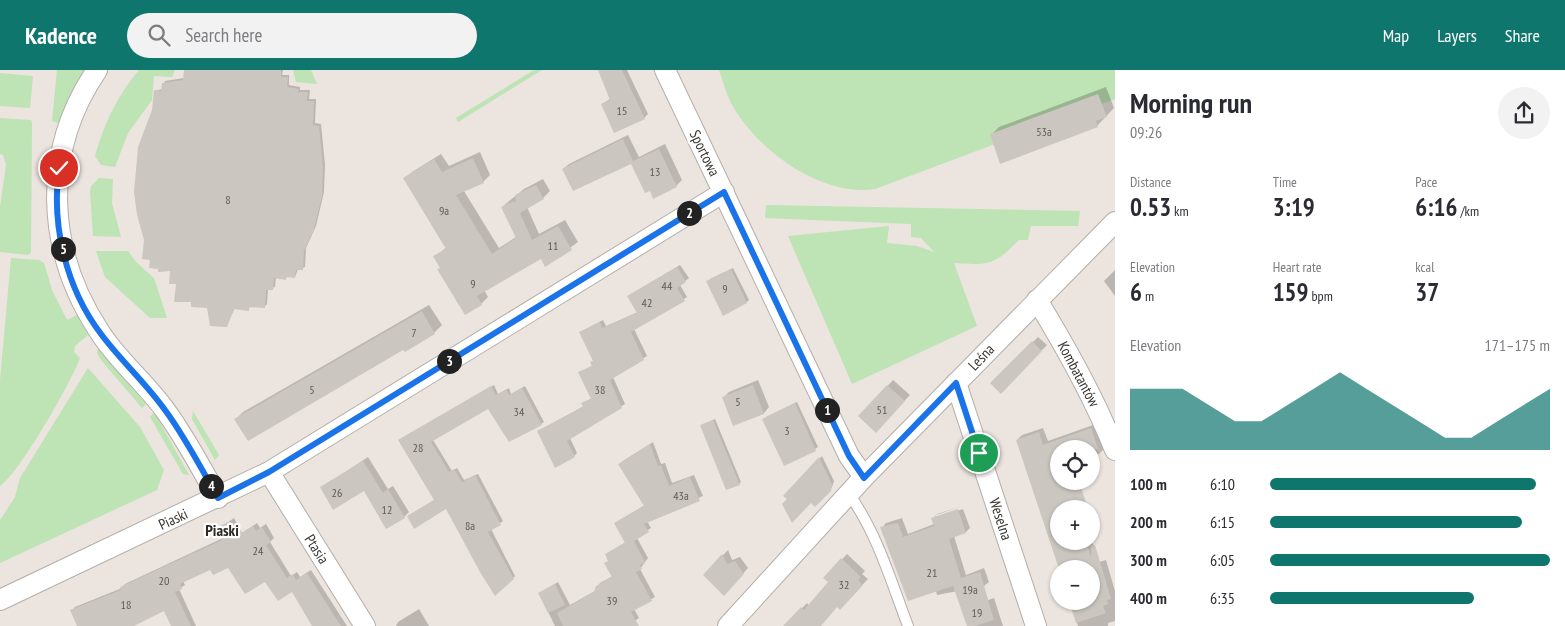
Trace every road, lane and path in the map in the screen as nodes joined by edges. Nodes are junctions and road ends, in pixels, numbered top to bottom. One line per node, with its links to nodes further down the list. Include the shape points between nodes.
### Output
1 (97, 70): 11 (street, via 72,118 59,168 56,204 65,260 79,299 99,333 165,409)
2 (665, 70): 3 (street, Sportowa)
3 (724, 192): 8 (street, Piaski); 9 (street, Sportowa, via 849,456)
4 (1115, 222): 5 (street, Leśna)
5 (1037, 300): 6 (street, Leśna); 7 (street, Kombatantów, via 1077,367)
6 (956, 383): 9 (street, Leśna); 16 (street, Weselna)
7 (1115, 450)
8 (269, 472): 11 (street, Piaski); 13 (street, Ptasia)
9 (864, 478): 10 (street, Leśna)
10 (849, 494): 14 (street, Leśna); 15 (lane, via 867,523)
11 (218, 498): 12 (street, Piaski)
12 (0, 600)
13 (365, 626)
14 (728, 626)
15 (908, 626)
16 (1036, 626)

